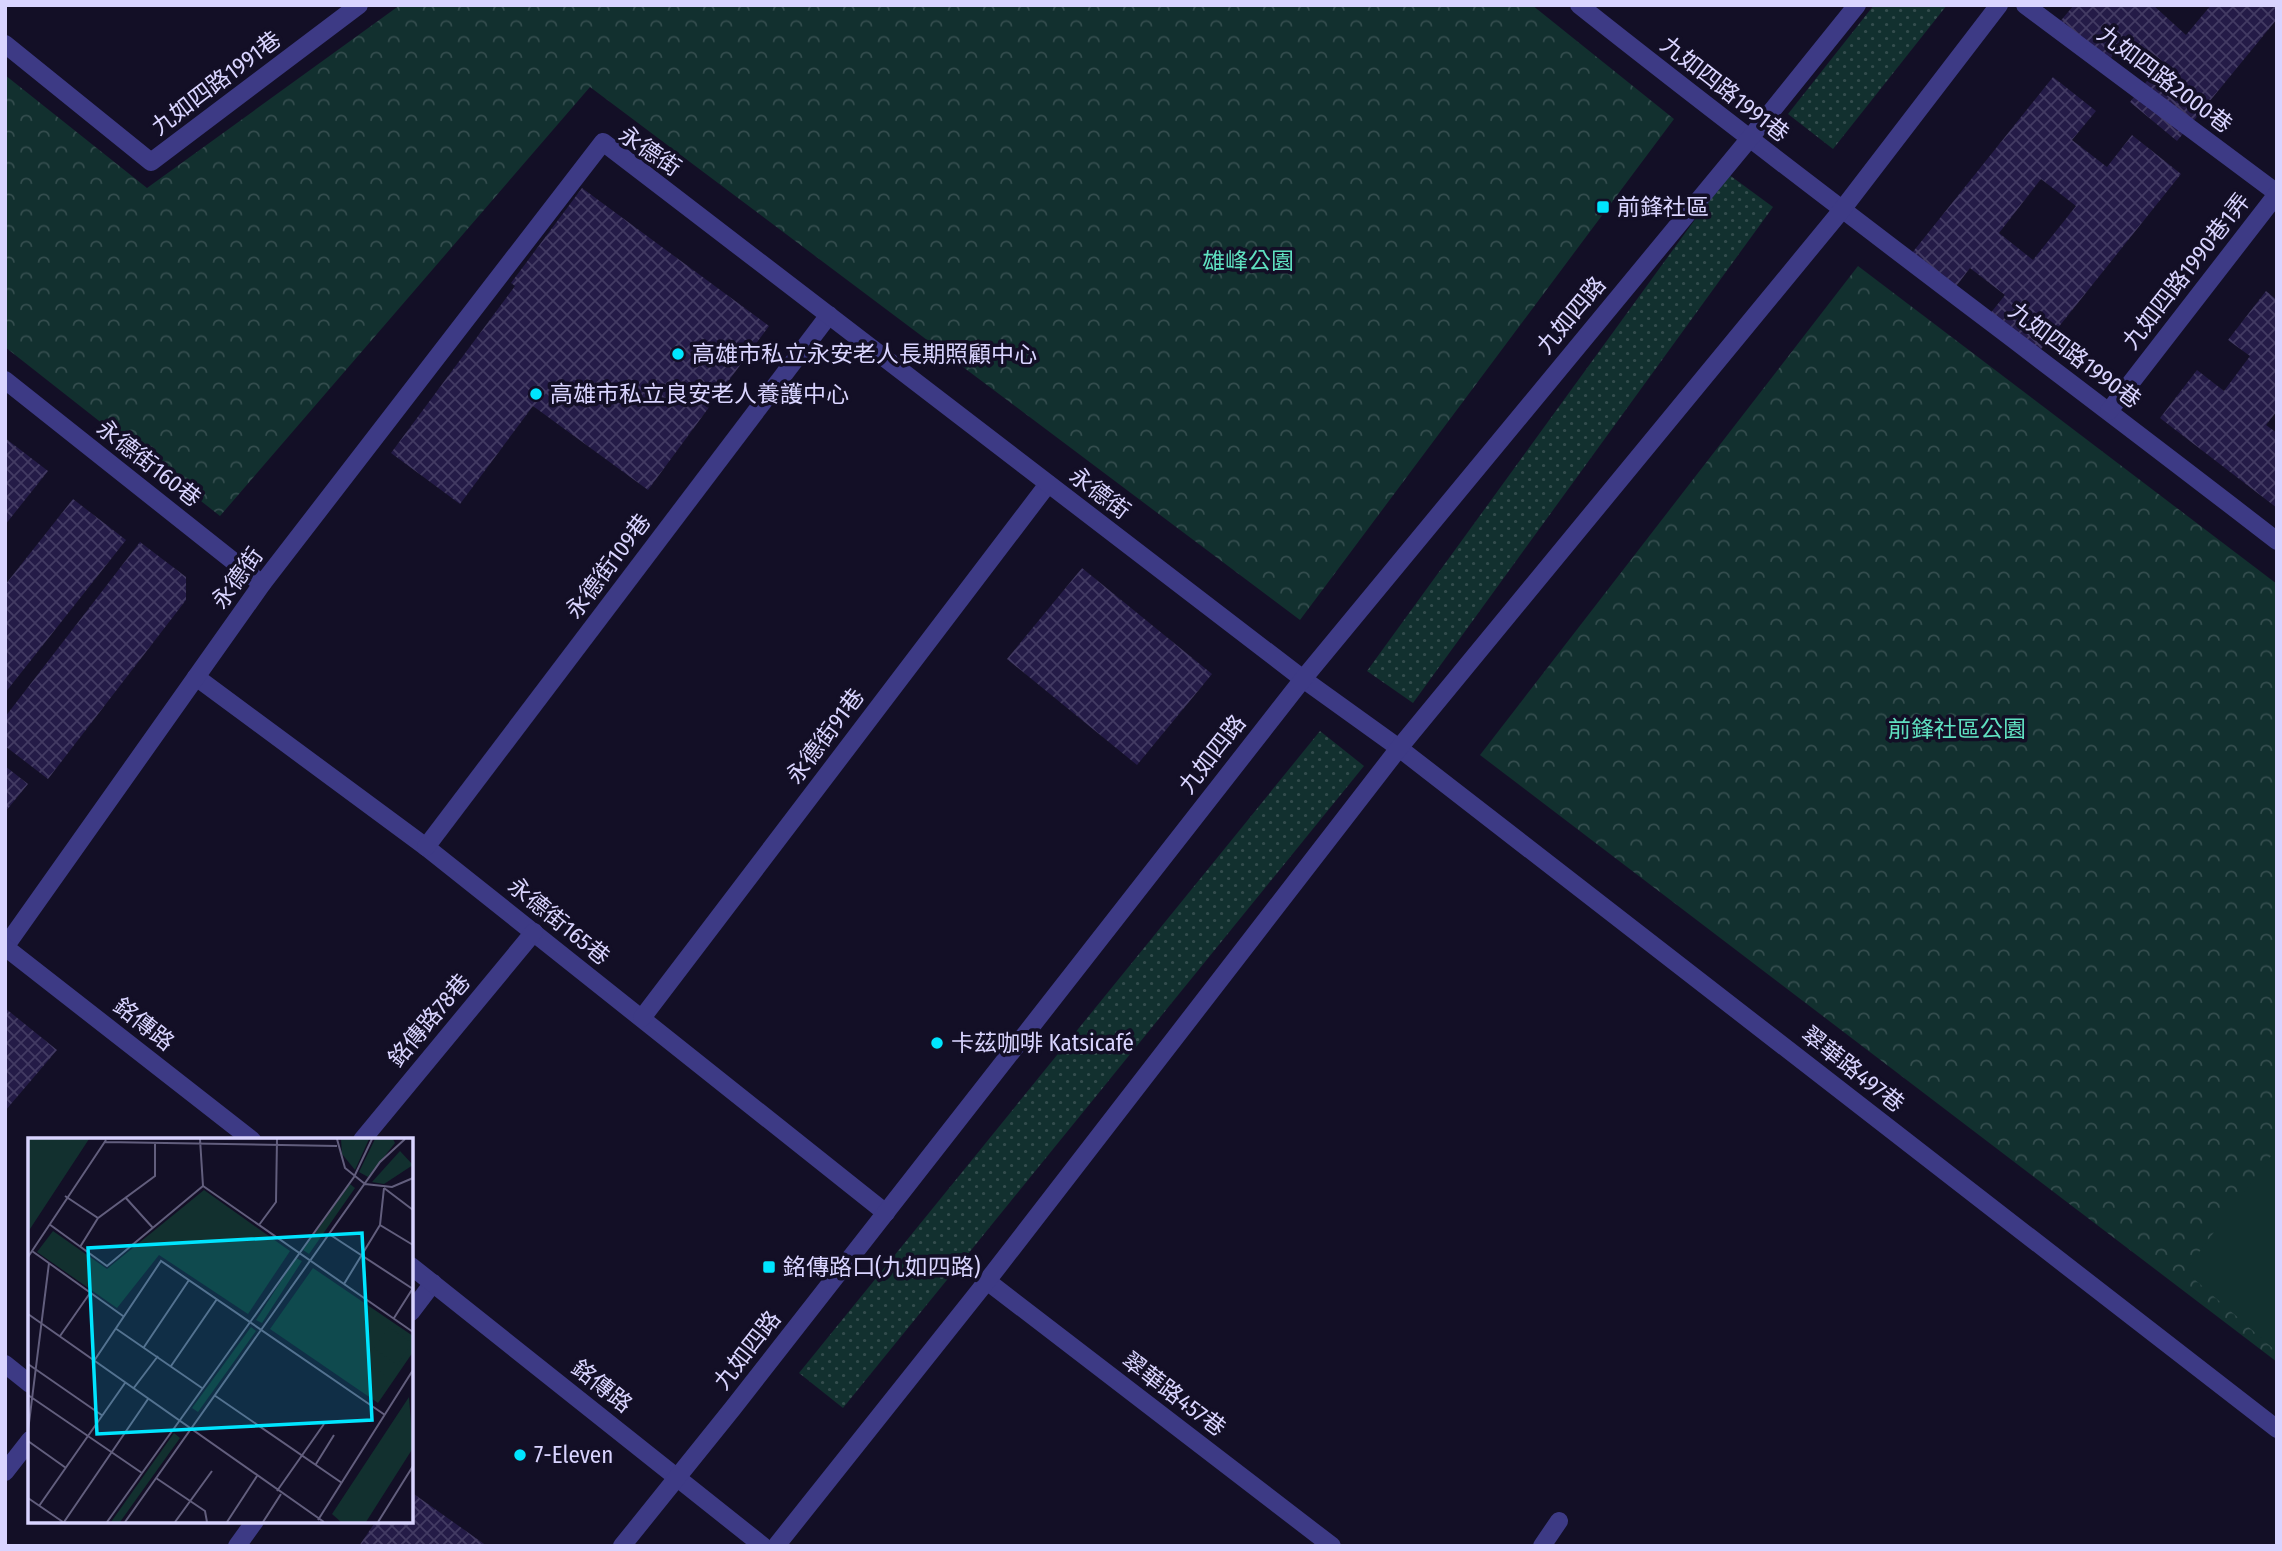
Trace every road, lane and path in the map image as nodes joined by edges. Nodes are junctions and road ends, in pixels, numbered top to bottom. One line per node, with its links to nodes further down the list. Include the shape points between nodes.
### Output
1 (359, 5): 6 (street, 九如四路1991巷, via 151,162)
2 (1579, 5): 7 (street, 九如四路1991巷)
3 (1857, 5): 7 (street, 九如四路)
4 (1999, 5): 9 (street)
5 (2025, 5): 8 (street, 九如四路2000巷)
6 (5, 44)
7 (1750, 138): 9 (street, 九如四路1991巷); 17 (street, 九如四路)
8 (2277, 193): 12 (street, 九如四路1990巷1弄)
9 (1841, 211): 12 (street, 九如四路1990巷); 18 (street)
10 (829, 315): 13 (street, 永德街); 15 (street, 永德街, via 603,142); 19 (street, 永德街109巷)
11 (5, 380): 15 (street, 永德街160巷)
12 (2109, 411): 14 (street, 九如四路1990巷)
13 (1048, 484): 17 (street, 永德街); 22 (street, 永德街91巷)
14 (2277, 541)
15 (262, 584): 16 (street, 永德街)
16 (196, 677): 19 (street, 永德街165巷); 21 (street, 永德街)
17 (1303, 678): 18 (street, 永德街); 25 (street, 九如四路)
18 (1399, 748): 27 (street); 32 (street, 翠華路497巷)
19 (426, 847): 20 (street, 永德街165巷)
20 (534, 932): 22 (street, 永德街165巷); 24 (street, 銘傳路78巷)
21 (5, 947): 23 (street, 銘傳路)
22 (642, 1018): 25 (street, 永德街165巷)
23 (249, 1138)
24 (364, 1138)
25 (886, 1213): 35 (street, 九如四路)
26 (413, 1268): 28 (street, 銘傳路)
27 (987, 1281): 41 (street); 42 (street, 翠華路457巷)
28 (433, 1283): 29 (street); 35 (street, 銘傳路)
29 (413, 1309)
30 (5, 1364): 31 (street)
31 (28, 1382)
32 (2277, 1429)
33 (28, 1443): 34 (street)
34 (5, 1472)
35 (676, 1477): 39 (street, 九如四路); 40 (street, 銘傳路)
36 (1559, 1521): 43 (street)
37 (254, 1523): 38 (street)
38 (237, 1546)
39 (622, 1546)
40 (763, 1546)
41 (776, 1546)
42 (1332, 1546)
43 (1542, 1546)

